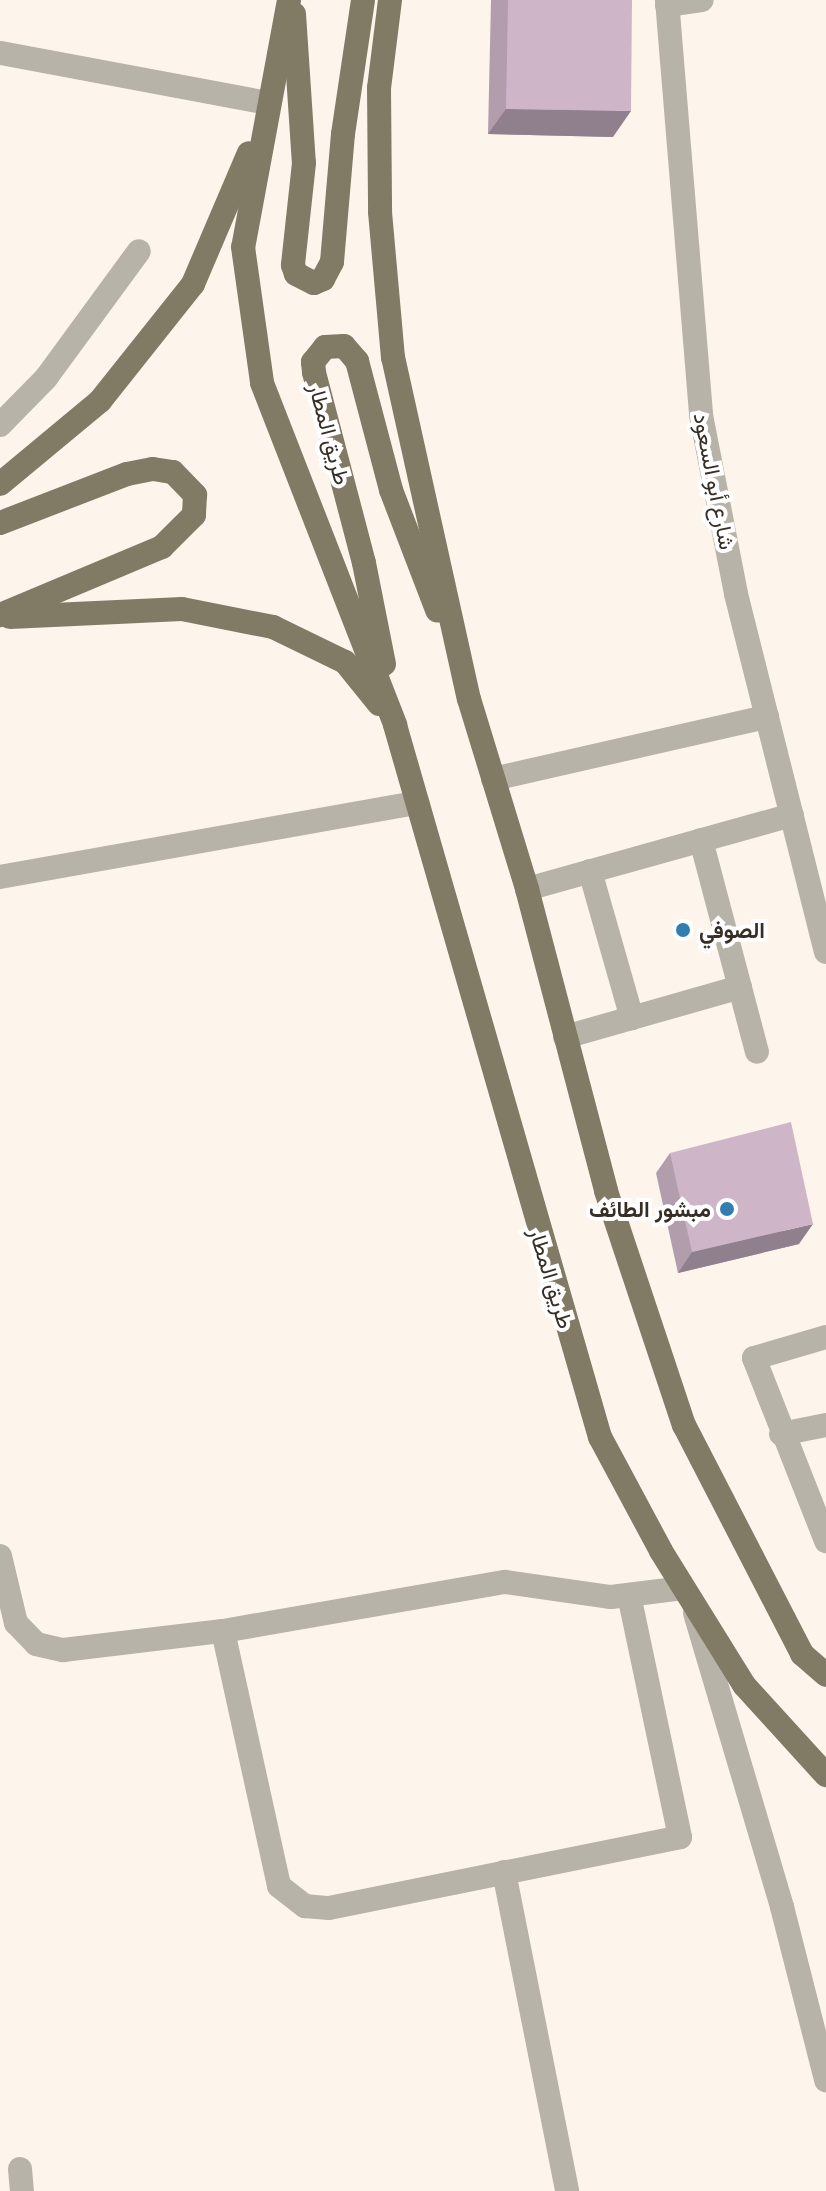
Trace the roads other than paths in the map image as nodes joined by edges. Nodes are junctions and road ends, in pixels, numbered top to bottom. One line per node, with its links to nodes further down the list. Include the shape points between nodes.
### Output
1 (291, 0): 2 (main road, طريق المطار, via 304,163 293,265 296,274 314,283 323,279 332,262 343,134); 7 (main road, طريق المطار)
2 (363, 0)
3 (390, 0): 13 (main road, طريق المطار, via 379,119 380,212 393,357)
4 (702, 0): 5 (street)
5 (667, 3): 14 (street, شارع أبو السعود, via 701,415)
6 (1, 53): 7 (street)
7 (266, 108): 10 (main road, via 193,284 100,401); 15 (main road, طريق المطار, via 243,247 262,383)
8 (139, 251): 9 (street, via 46,378)
9 (0, 425)
10 (0, 484)
11 (0, 523): 12 (main road, via 153,469 173,472 195,495 194,515 162,547)
12 (0, 616): 15 (main road, via 182,609 273,627 345,662)
13 (469, 699): 15 (main road, طريق المطار, via 391,490 357,361 344,346 325,347 313,362 314,372 364,563); 16 (main road, طريق المطار)
14 (767, 717): 16 (street); 18 (street, شارع أبو السعود)
15 (395, 725): 17 (main road, طريق المطار)
16 (493, 779): 22 (main road, طريق المطار)
17 (417, 803): 21 (street); 34 (main road, طريق المطار, via 600,1437)
18 (792, 815): 19 (street); 23 (street, شارع أبو السعود)
19 (701, 840): 20 (street); 24 (street)
20 (590, 871): 22 (street); 25 (street)
21 (0, 877)
22 (527, 889): 26 (main road, طريق المطار)
23 (826, 952)
24 (740, 987): 25 (street); 27 (street)
25 (632, 1018): 26 (street)
26 (565, 1037): 36 (main road, طريق المطار, via 606,1191 684,1425 802,1654)
27 (757, 1052)
28 (826, 1337): 30 (street, via 754,1358)
29 (826, 1425): 30 (street)
30 (781, 1434): 31 (street)
31 (826, 1541)
32 (0, 1556): 35 (street, via 16,1623 36,1644 63,1650)
33 (629, 1595): 34 (street); 35 (street, via 505,1582); 38 (street, via 680,1837)
34 (688, 1597): 37 (main road, طريق المطار, via 744,1685); 39 (street, via 782,1907)
35 (223, 1631): 38 (street, via 279,1886 305,1906 329,1908)
36 (826, 1675)
37 (826, 1775)
38 (504, 1872): 40 (street)
39 (826, 2080)
40 (567, 2191)

